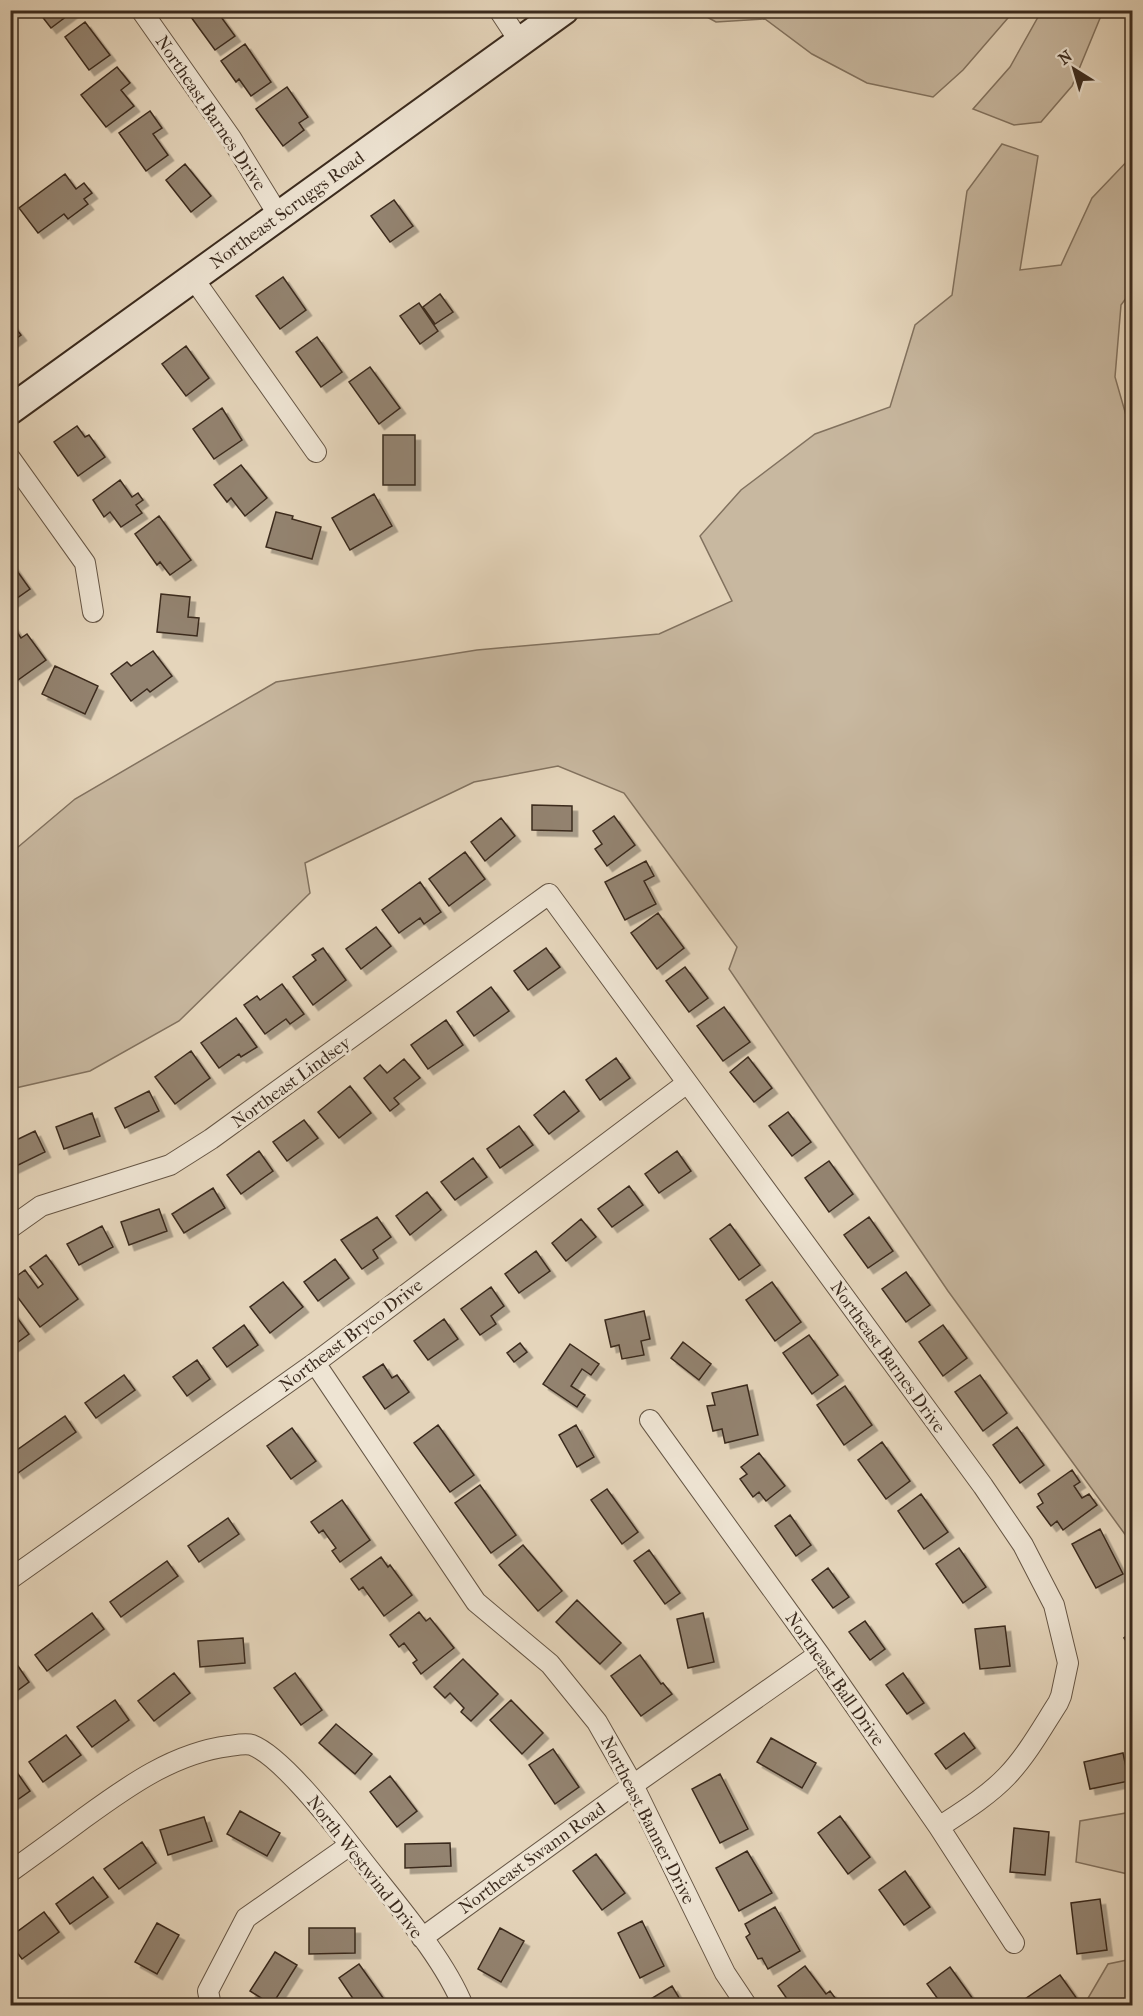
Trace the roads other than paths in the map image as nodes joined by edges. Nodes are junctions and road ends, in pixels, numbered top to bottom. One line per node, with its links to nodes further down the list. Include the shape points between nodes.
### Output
1 (141, 10): 5 (street, Northeast Barnes Drive, via 231,138)
2 (499, 10): 4 (street)
3 (564, 10): 4 (street, Northeast Scruggs Road)
4 (520, 42): 5 (street, Northeast Scruggs Road)
5 (279, 216): 6 (street, Northeast Scruggs Road)
6 (193, 278): 7 (street, Northeast Scruggs Road); 8 (street)
7 (10, 410)
8 (316, 452)
9 (10, 458): 10 (street, via 85,563)
10 (93, 612)
11 (549, 894): 12 (street, Northeast Barnes Drive); 13 (street, Northeast Lindsey, via 212,1139 170,1165 42,1206)
12 (687, 1083): 14 (street, Northeast Bryco Drive); 19 (street, Northeast Barnes Drive, via 983,1486 1023,1545 1054,1605 1068,1663 1058,1703 1006,1777)
13 (10, 1228)
14 (315, 1363): 16 (street, Northeast Bryco Drive); 18 (street, Northeast Banner Drive, via 476,1602 550,1664 597,1722)
15 (650, 1420): 17 (street, Northeast Ball Drive)
16 (10, 1579)
17 (819, 1654): 18 (street, Northeast Swann Road); 19 (street, Northeast Ball Drive)
18 (633, 1785): 22 (street, Northeast Swann Road); 26 (street, Northeast Banner Drive, via 725,1973)
19 (939, 1827): 23 (street, Northeast Ball Drive)
20 (351, 1845): 21 (street, North Westwind Drive, via 281,1765 249,1744 188,1755 134,1782); 22 (street, North Westwind Drive); 24 (street, via 246,1918 208,1991)
21 (10, 1872)
22 (422, 1938): 25 (street, North Westwind Drive, via 455,1987)
23 (1014, 1943)
24 (211, 2006)
25 (462, 2006)
26 (747, 2006)

